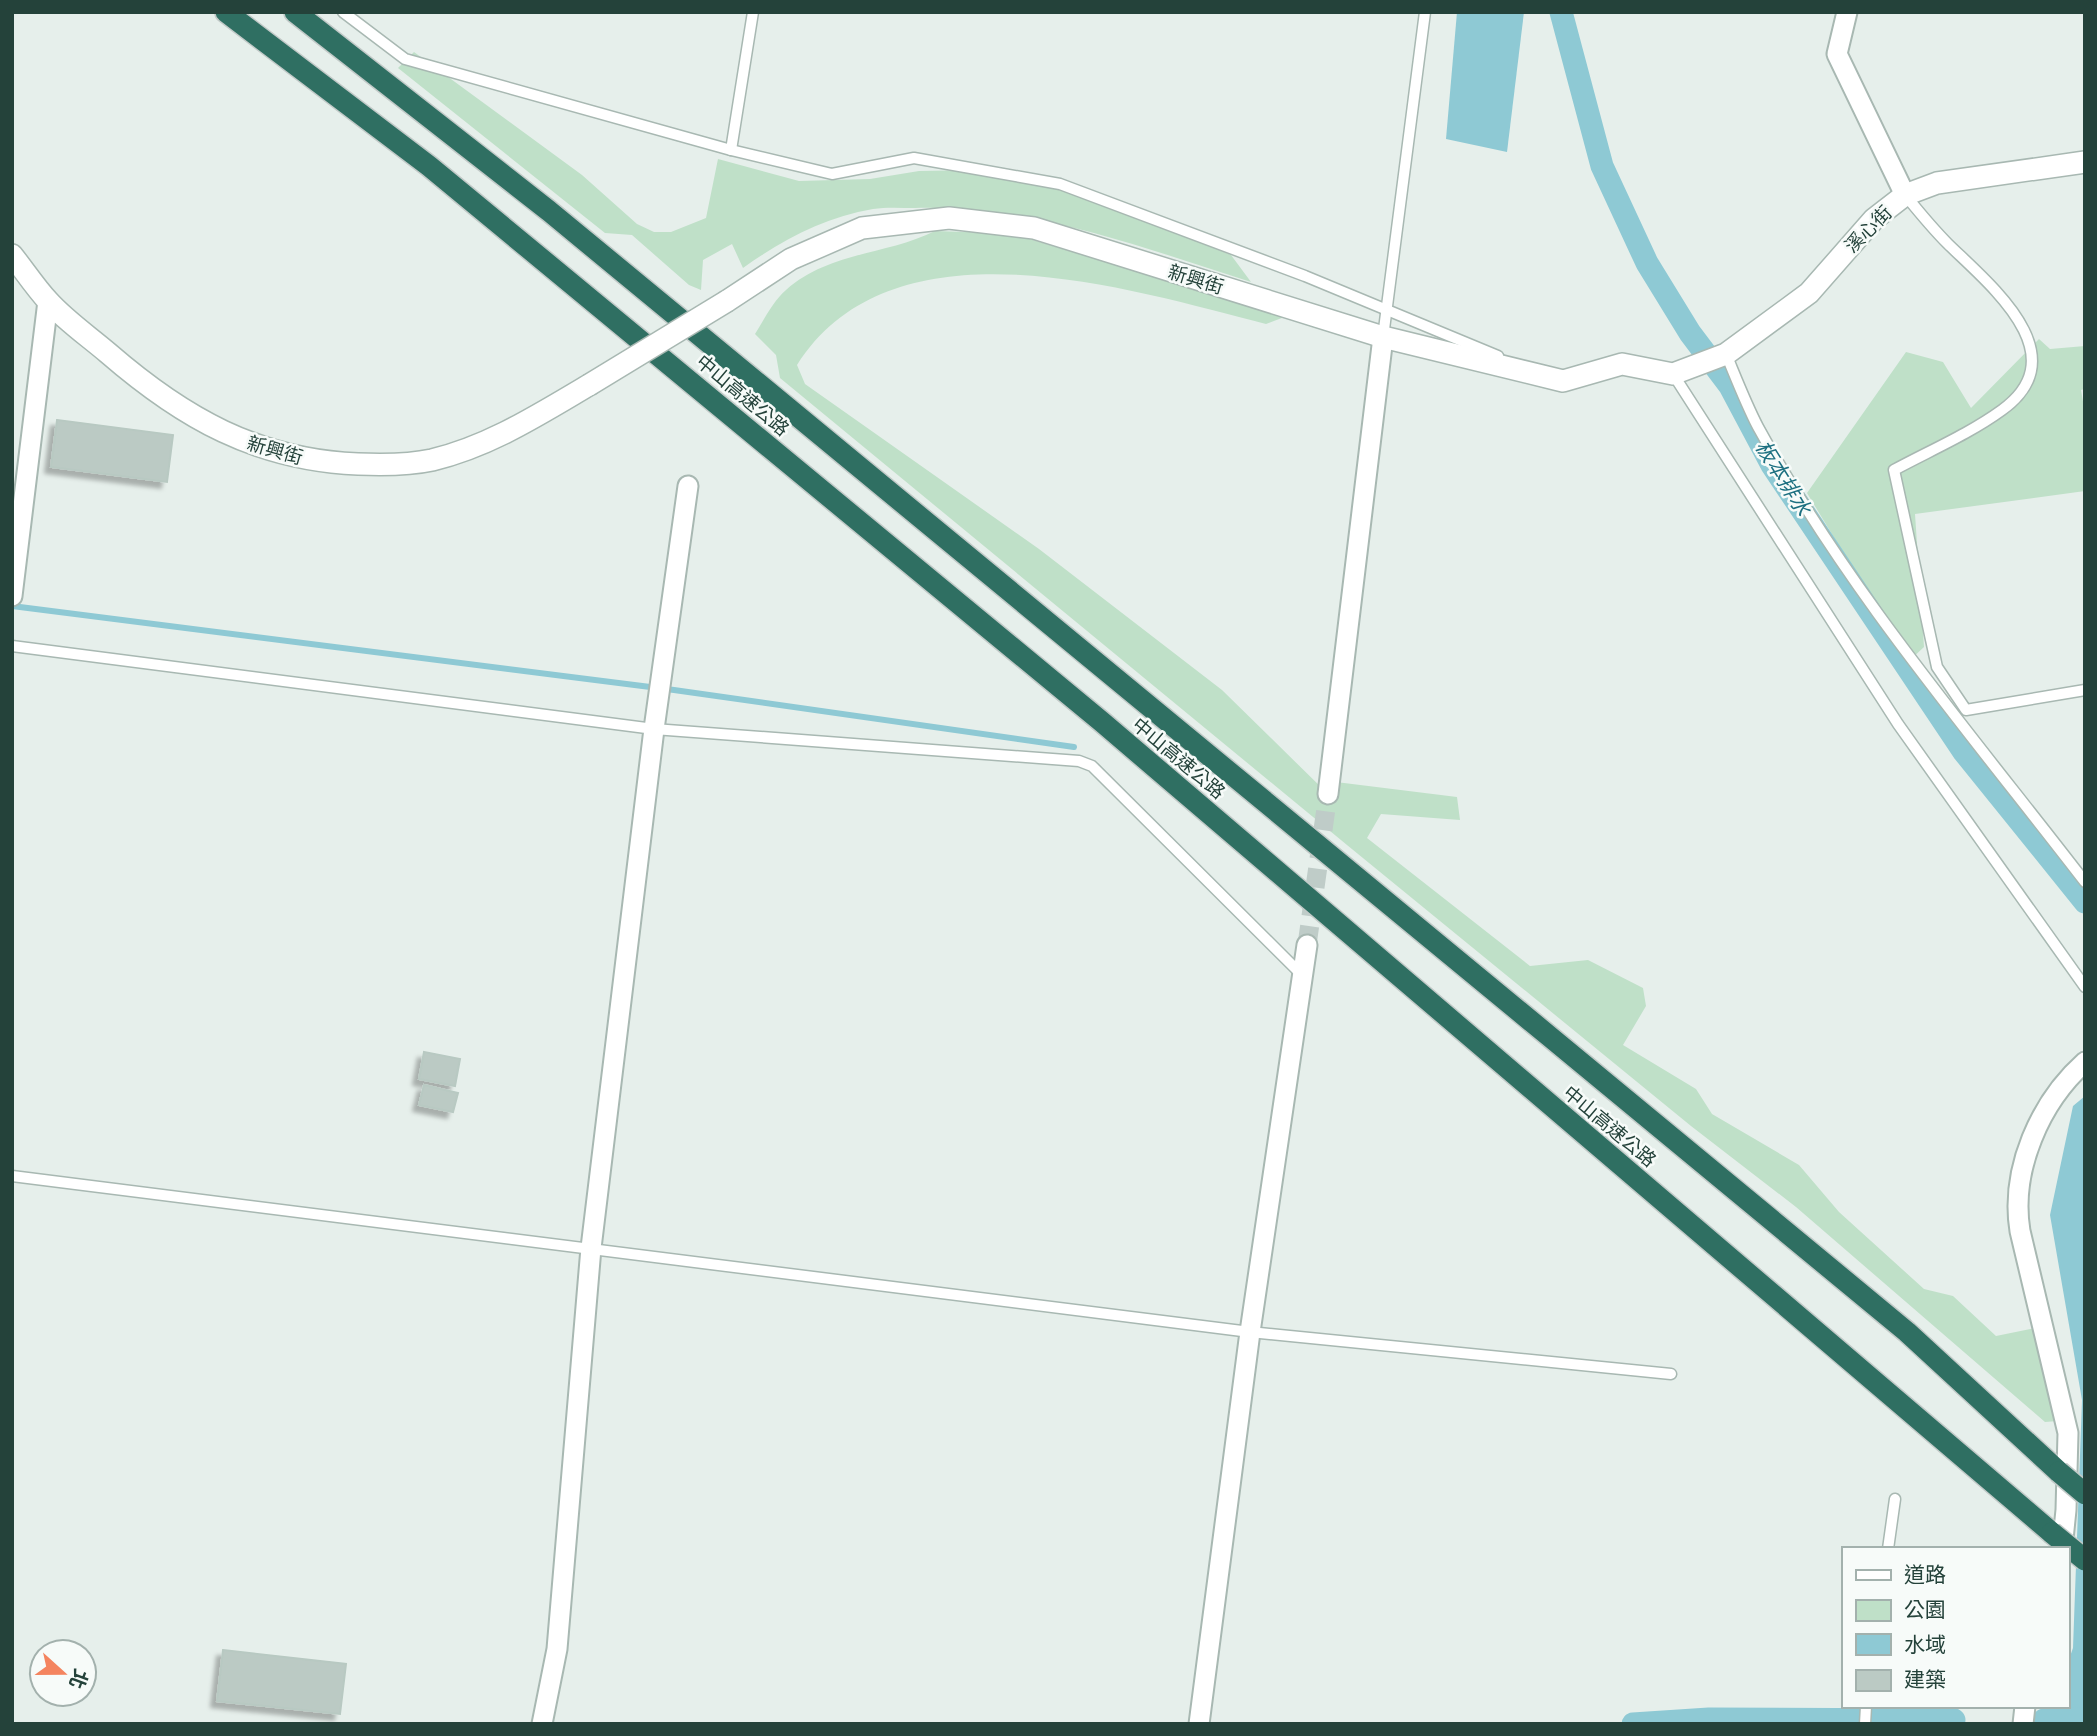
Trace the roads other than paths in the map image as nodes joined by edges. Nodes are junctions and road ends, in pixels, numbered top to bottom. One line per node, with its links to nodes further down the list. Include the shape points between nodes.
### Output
1 (226, 12): 36 (highway, 中山高速公路, via 429,166 1091,713)
2 (295, 12): 34 (highway, 中山高速公路, bridge, via 550,211 1549,1035 1907,1332)
3 (344, 12): 7 (lane, via 405,59)
4 (753, 12): 7 (lane)
5 (1425, 12): 12 (lane)
6 (1847, 12): 9 (street, via 1837,54)
7 (731, 150): 12 (lane, via 832,174 914,158 1060,184 1305,276)
8 (2085, 162): 9 (street, 溪心街, via 1937,183)
9 (1905, 195): 14 (street, 溪心街, via 1874,219 1809,293); 20 (lane, via 2011,310 2025,328 2034,359 2023,387 2003,410 1894,470)
10 (12, 255): 11 (street, 新興街)
11 (48, 301): 13 (street, 新興街, bridge, via 147,387 198,421 254,445 313,460 372,465 432,460 504,436 791,259 862,228 949,218 1034,228); 18 (street)
12 (1387, 312): 13 (lane); 16 (lane)
13 (1383, 337): 16 (street, 新興街); 24 (street)
14 (1725, 354): 15 (street, 溪心街); 21 (lane, via 1757,425 1815,521)
15 (1674, 374): 16 (street, via 1622,363); 28 (lane, via 1898,724)
16 (1563, 381)
17 (688, 486): 23 (street)
18 (12, 596)
19 (12, 646): 23 (lane)
20 (1937, 667): 21 (lane); 22 (lane, via 1966,710)
21 (1921, 669): 25 (lane)
22 (2085, 690)
23 (654, 729): 27 (lane, via 1079,761 1092,766); 31 (street)
24 (1328, 794)
25 (2085, 882)
26 (1307, 945): 27 (street)
27 (1302, 975): 32 (street)
28 (2085, 987)
29 (2085, 1062): 36 (street, via 2057,1090 2039,1120 2018,1205 2020,1231 2068,1433 2066,1510)
30 (12, 1175): 31 (lane)
31 (591, 1248): 32 (lane); 40 (street, via 557,1649)
32 (1250, 1332): 33 (lane); 41 (street)
33 (1671, 1374)
34 (2085, 1494)
35 (1895, 1499): 37 (lane)
36 (2057, 1541)
37 (1888, 1547)
38 (2069, 1549): 39 (highway, 中山高速公路, bridge)
39 (2085, 1560)
40 (542, 1724)
41 (1199, 1724)

